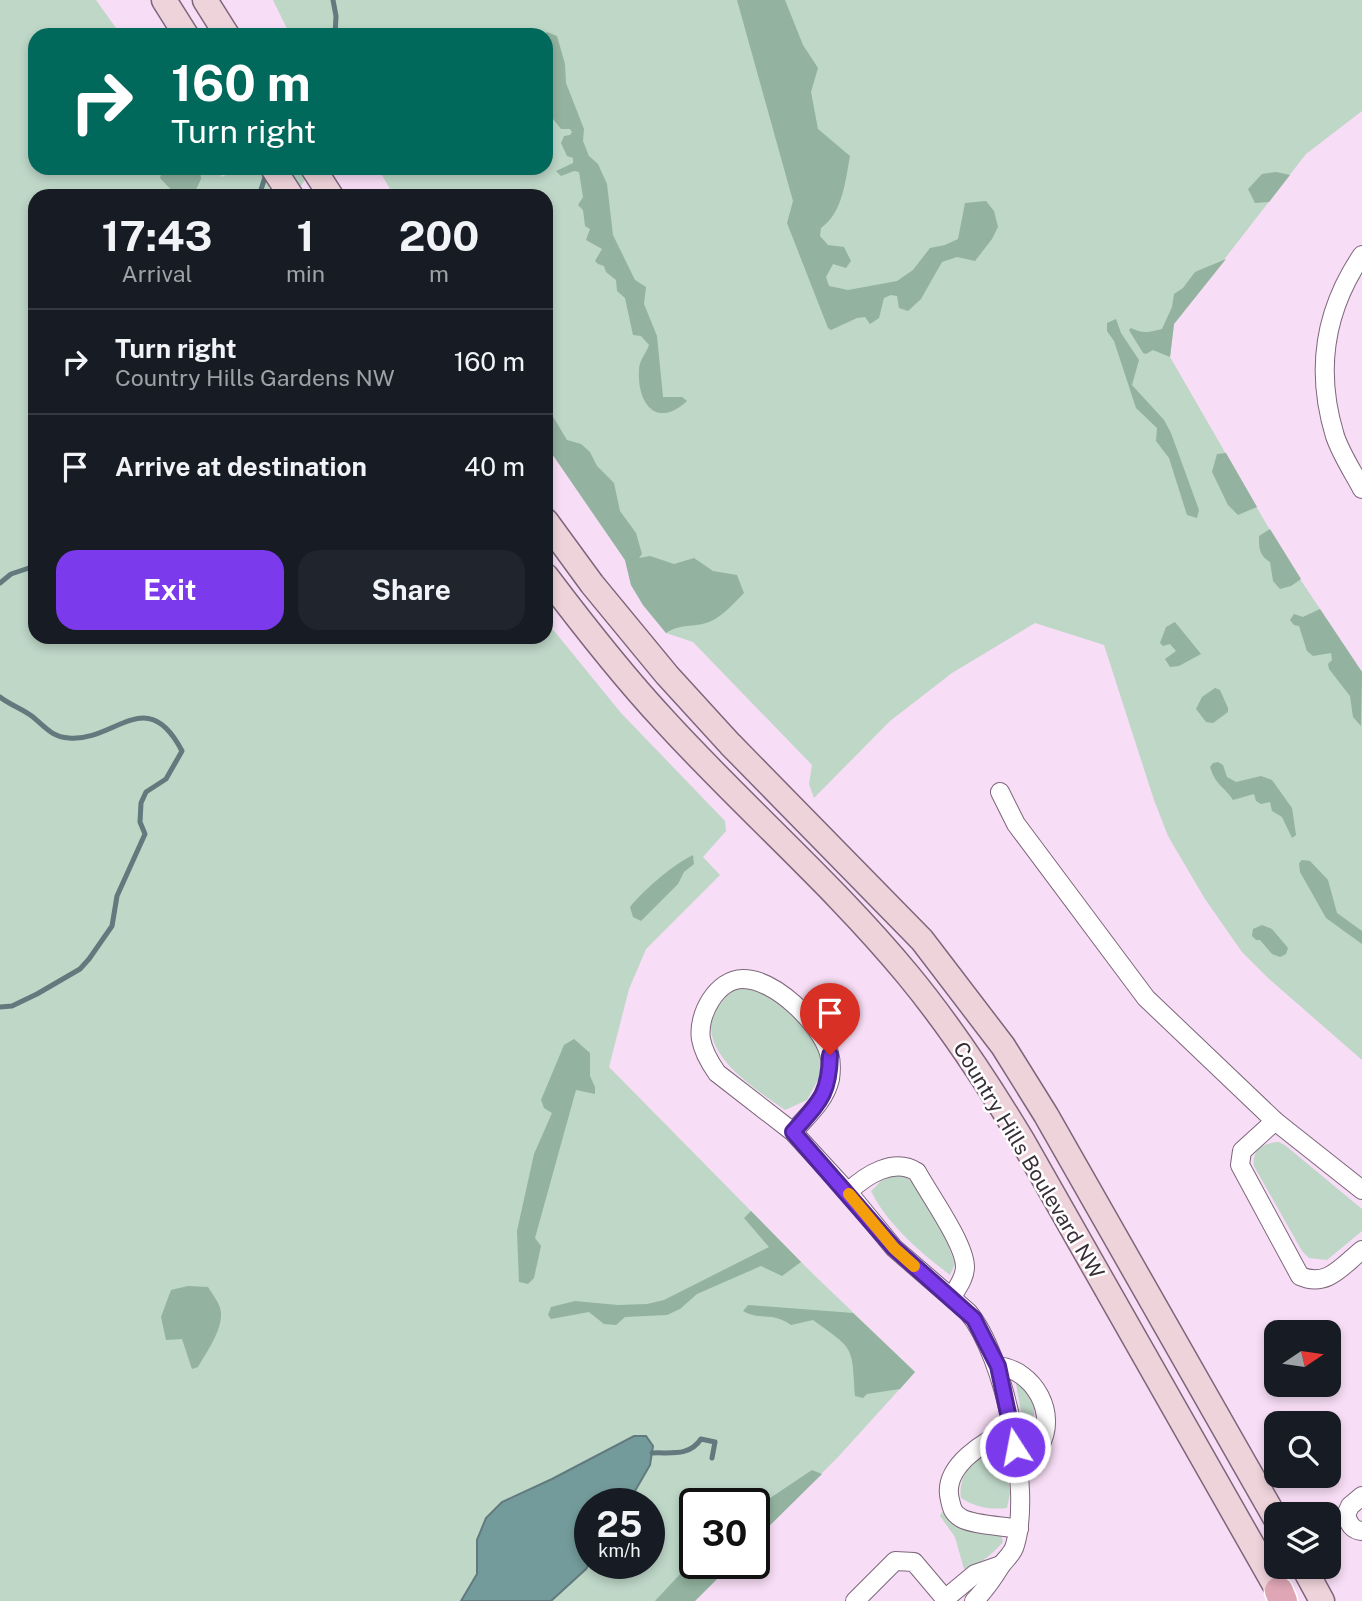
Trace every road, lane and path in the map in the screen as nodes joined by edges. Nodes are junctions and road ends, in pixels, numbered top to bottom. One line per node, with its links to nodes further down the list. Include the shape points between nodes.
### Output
1 (164, 0): 4 (main road)
2 (205, 0): 5 (main road)
3 (221, 0): 6 (main road)
4 (182, 28)
5 (223, 28)
6 (232, 28)
7 (1362, 255): 8 (street, via 1345,280 1329,324 1324,376 1335,437)
8 (1362, 489)
9 (553, 531): 22 (main road, Country Hills Boulevard NW, via 667,675 922,940 1003,1046)
10 (553, 585): 27 (main road, Country Hills Boulevard NW, via 663,719 906,972 945,1021 1022,1140)
11 (1000, 792): 12 (street, via 1016,824 1146,998)
12 (1275, 1121): 14 (street); 16 (street, via 1242,1151 1240,1165 1300,1276 1312,1281 1328,1278)
13 (793, 1132): 13 (street, via 820,1102 830,1080 830,1055 822,1035 795,1005 766,984 733,980 720,987 704,1017 701,1037 706,1052 718,1073); 15 (street)
14 (1362, 1190)
15 (848, 1192): 17 (street, via 894,1248); 17 (street, via 860,1181 897,1165 917,1172 963,1257 964,1276)
16 (1362, 1250)
17 (952, 1297): 18 (street, via 974,1319)
18 (998, 1366): 19 (street); 20 (street, via 1016,1370 1032,1383 1046,1416 1037,1450)
19 (1012, 1429): 20 (street); 23 (street, via 964,1459 951,1478 948,1495 953,1511 963,1520)
20 (1018, 1466): 23 (street)
21 (1362, 1496): 24 (street, via 1346,1515 1350,1526)
22 (1266, 1502)
23 (1019, 1529): 25 (street, via 1014,1549)
24 (1362, 1531)
25 (1001, 1565): 28 (street, via 975,1574); 30 (street)
26 (1310, 1579): 31 (main road)
27 (1282, 1598)
28 (946, 1600): 29 (street, via 914,1562 895,1561)
29 (855, 1601)
30 (974, 1601)
31 (1322, 1601)

